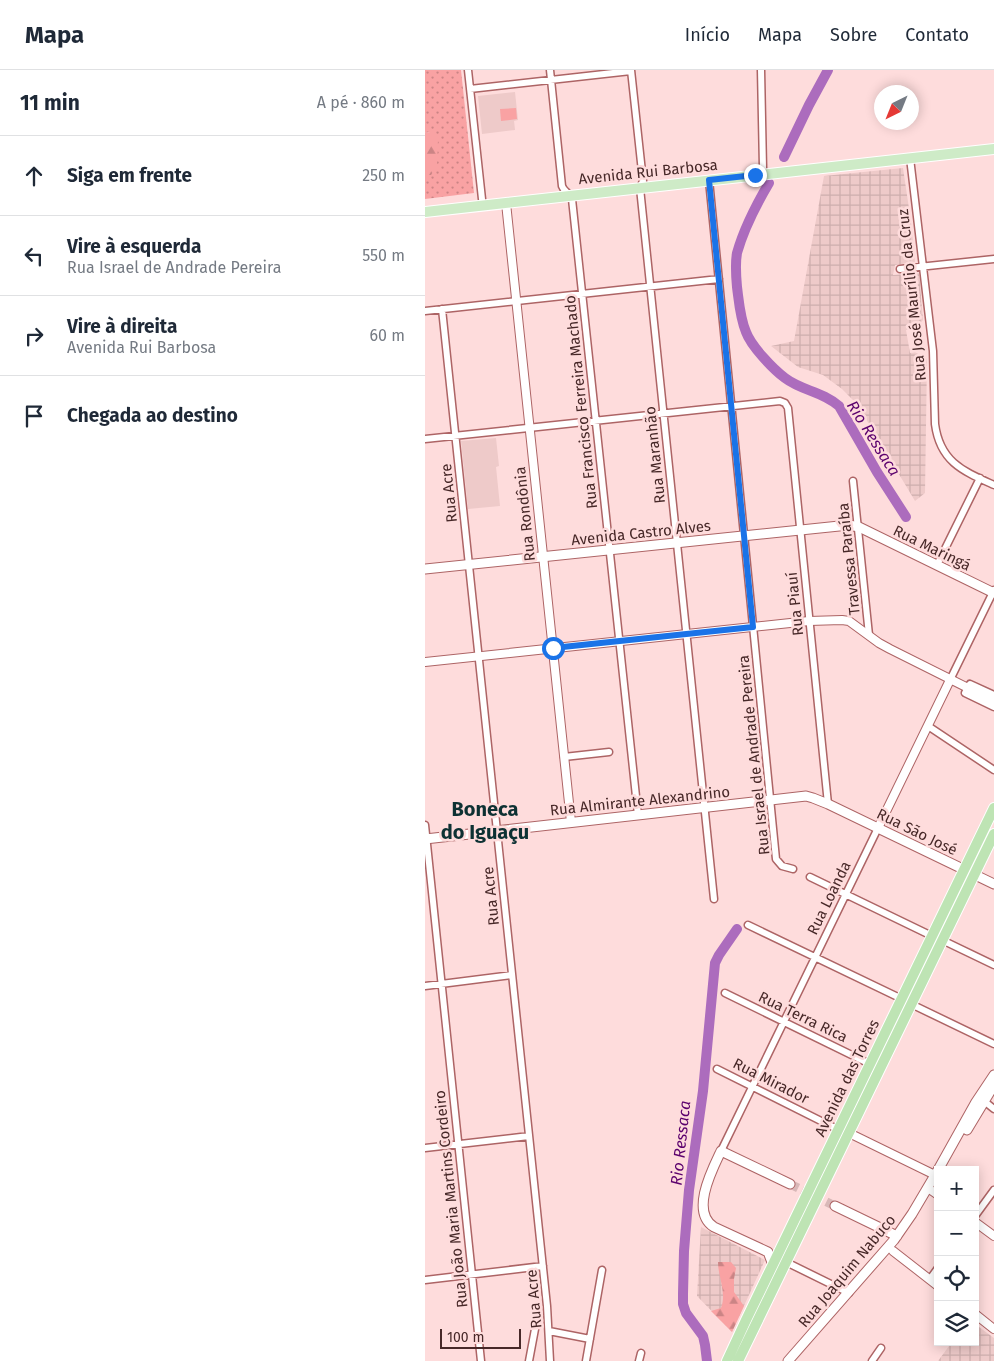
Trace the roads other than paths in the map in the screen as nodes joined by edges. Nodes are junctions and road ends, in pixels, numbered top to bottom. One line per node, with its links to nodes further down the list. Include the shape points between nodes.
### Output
1 (468, 70): 6 (street)
2 (550, 70): 5 (street, Rua Francisco Ferreira Machado)
3 (761, 70): 10 (street)
4 (631, 71): 5 (street); 12 (street, Rua Maranhão)
5 (551, 80): 6 (street); 13 (street, Rua Francisco Ferreira Machado)
6 (470, 89): 14 (street)
7 (994, 142): 10 (main road, Avenida Rui Barbosa)
8 (994, 149): 9 (main road, Avenida Rui Barbosa)
9 (910, 158): 11 (main road, Avenida Rui Barbosa); 19 (street, Rua José Maurílio da Cruz)
10 (763, 168): 12 (main road, Avenida Rui Barbosa)
11 (709, 180): 12 (main road, Avenida Rui Barbosa); 21 (street, Rua Israel de Andrade Pereira)
12 (641, 184): 13 (main road, Avenida Rui Barbosa); 22 (street, Rua Maranhão)
13 (567, 192): 14 (main road, Avenida Rui Barbosa); 15 (main road, Avenida Rui Barbosa); 23 (street, Rua Francisco Ferreira Machado)
14 (481, 199): 16 (main road, Avenida Rui Barbosa)
15 (506, 203): 17 (main road, Avenida Rui Barbosa); 24 (street, Rua Rondônia)
16 (425, 205)
17 (425, 212)
18 (994, 259): 19 (street)
19 (923, 267): 20 (street); 33 (street, Rua José Maurílio da Cruz, via 939,442 947,457)
20 (900, 269)
21 (719, 279): 22 (street); 27 (street, Rua Israel de Andrade Pereira)
22 (650, 286): 23 (street); 28 (street, Rua Maranhão)
23 (582, 294): 24 (street); 29 (street, Rua Francisco Ferreira Machado)
24 (516, 301): 25 (street); 30 (street, Rua Rondônia)
25 (442, 309): 26 (street); 31 (street, Rua Acre)
26 (425, 311)
27 (732, 406): 28 (street); 37 (street, Rua Piauí, via 785,402); 38 (street, Rua Israel de Andrade Pereira)
28 (663, 414): 29 (street); 39 (street, Rua Maranhão)
29 (596, 421): 30 (street); 40 (street, Rua Francisco Ferreira Machado)
30 (530, 428): 31 (street); 41 (street, Rua Rondônia)
31 (455, 436): 32 (street); 42 (street, Rua Acre)
32 (425, 439)
33 (980, 478): 35 (street); 43 (street)
34 (853, 481): 36 (street, Travessa Paraíba)
35 (994, 485)
36 (859, 527): 37 (main road, Avenida Castro Alves); 43 (main road, Rua Maringá); 49 (street, Travessa Paraíba)
37 (800, 529): 38 (main road, Avenida Castro Alves); 46 (street, Rua Piauí)
38 (744, 535): 39 (main road, Avenida Castro Alves); 47 (street, Rua Israel de Andrade Pereira)
39 (677, 542): 40 (main road, Avenida Castro Alves); 48 (street, Rua Maranhão)
40 (610, 550): 41 (main road, Avenida Castro Alves); 50 (street, Rua Francisco Ferreira Machado)
41 (543, 557): 42 (main road, Avenida Castro Alves); 51 (street, Rua Rondônia)
42 (469, 565): 44 (main road, Avenida Castro Alves); 52 (street, Rua Acre)
43 (937, 565): 45 (main road, Rua Maringá)
44 (425, 569)
45 (994, 592): 54 (street, Rua Loanda)
46 (809, 621): 47 (street); 49 (street, via 842,620); 64 (street, Rua Piauí)
47 (753, 627): 48 (street); 63 (street, Rua Israel de Andrade Pereira)
48 (686, 634): 50 (street); 65 (street, Rua Maranhão)
49 (869, 635): 54 (street, via 890,650)
50 (620, 641): 51 (street); 67 (street, Rua Francisco Ferreira Machado)
51 (553, 648): 52 (street); 61 (street, Rua Rondônia)
52 (479, 657): 53 (street); 71 (street, Rua Acre)
53 (425, 662)
54 (950, 680): 55 (street); 59 (street, Rua Loanda)
55 (968, 688): 56 (street, via 970,684); 57 (street); 58 (street, via 965,693)
56 (994, 695)
57 (994, 701)
58 (994, 707)
59 (928, 726): 62 (street); 70 (street, Rua Loanda)
60 (609, 752): 61 (street)
61 (564, 757): 68 (street, Rua Rondônia)
62 (994, 770)
63 (770, 800): 64 (main road, Rua Almirante Alexandrino, via 806,796); 65 (main road, Rua Almirante Alexandrino); 74 (street, Rua Israel de Andrade Pereira, via 776,859 782,866)
64 (828, 804): 70 (main road, Rua São José)
65 (705, 807): 67 (main road, Rua Almirante Alexandrino); 80 (street, Rua Maranhão)
66 (994, 808): 75 (highway, Avenida das Torres)
67 (638, 815): 68 (main road, Rua Almirante Alexandrino)
68 (571, 822): 71 (main road, Rua Almirante Alexandrino)
69 (425, 825): 73 (street, Rua João Maria Martins Cordeiro)
70 (878, 828): 75 (main road, Rua São José); 79 (street, Rua Loanda)
71 (497, 831): 73 (main road, Rua Almirante Alexandrino); 85 (street, Rua Acre)
72 (994, 834): 76 (highway, Avenida das Torres)
73 (426, 839): 86 (street, Rua João Maria Martins Cordeiro)
74 (793, 869)
75 (964, 870): 76 (main road, Rua São José); 82 (highway, Avenida das Torres)
76 (974, 874): 78 (main road, Rua São José); 82 (highway, Avenida das Torres)
77 (810, 877): 79 (street)
78 (994, 884)
79 (846, 894): 82 (street); 83 (street, Rua Loanda)
80 (714, 899)
81 (748, 925): 83 (street)
82 (937, 938): 84 (street); 89 (highway, Avenida das Torres)
83 (815, 958): 89 (street); 90 (street, Rua Loanda)
84 (994, 966)
85 (512, 976): 86 (street); 100 (street, Rua Acre)
86 (441, 984): 87 (street); 101 (street, Rua João Maria Martins Cordeiro)
87 (425, 986)
88 (725, 992): 90 (street, Rua Terra Rica)
89 (907, 1002): 91 (street); 92 (highway, Avenida das Torres); 99 (highway, Avenida das Torres)
90 (784, 1022): 92 (street, Rua Terra Rica); 96 (street, Rua Loanda)
91 (994, 1044)
92 (870, 1064): 99 (highway, Avenida das Torres)
93 (717, 1069): 96 (street, Rua Mirador)
94 (994, 1074): 104 (main road, Rua Joaquim Nabuco)
95 (994, 1085): 97 (main road)
96 (753, 1087): 99 (street, Rua Mirador); 103 (street, Rua Loanda)
97 (984, 1102): 98 (street); 105 (main road)
98 (994, 1109)
99 (844, 1132): 106 (street, Rua Mirador); 116 (highway, Avenida das Torres); 117 (highway, Avenida das Torres)
100 (529, 1136): 101 (street); 118 (street, Rua Acre)
101 (458, 1144): 102 (street); 120 (street, Rua João Maria Martins Cordeiro)
102 (425, 1148)
103 (721, 1151): 107 (main road); 117 (main road, Rua Loanda, via 707,1184 703,1213 707,1222 768,1252)
104 (941, 1166)
105 (947, 1166)
106 (934, 1173)
107 (790, 1184)
108 (994, 1190): 111 (street)
109 (933, 1191): 113 (main road, Rua Joaquim Nabuco); 115 (main road, Rua Joaquim Nabuco, via 915,1220)
110 (835, 1206): 113 (main road)
111 (979, 1211)
112 (979, 1225): 114 (street)
113 (897, 1236): 115 (main road, Rua Joaquim Nabuco)
114 (994, 1236)
115 (890, 1249): 122 (street); 125 (main road, Rua Joaquim Nabuco); 141 (main road, Rua Joaquim Nabuco)
116 (786, 1262): 125 (street); 139 (highway, Avenida das Torres)
117 (773, 1265): 138 (highway, Avenida das Torres)
118 (543, 1266): 120 (street); 129 (street, Rua Acre)
119 (602, 1270): 130 (street)
120 (472, 1274): 123 (street); 133 (street, Rua João Maria Martins Cordeiro)
121 (934, 1274): 122 (street)
122 (930, 1279): 124 (street)
123 (425, 1280)
124 (934, 1282)
125 (849, 1293): 140 (main road, Rua Joaquim Nabuco)
126 (979, 1317): 127 (street)
127 (994, 1329)
128 (535, 1330): 134 (street)
129 (549, 1331): 130 (street); 135 (street, Rua Acre)
130 (590, 1339): 136 (street)
131 (881, 1348): 142 (street)
132 (641, 1353): 137 (street)
133 (481, 1361)
134 (529, 1361)
135 (550, 1361)
136 (586, 1361)
137 (639, 1361)
138 (727, 1361)
139 (738, 1361)
140 (788, 1361)
141 (795, 1361)
142 (872, 1361)

